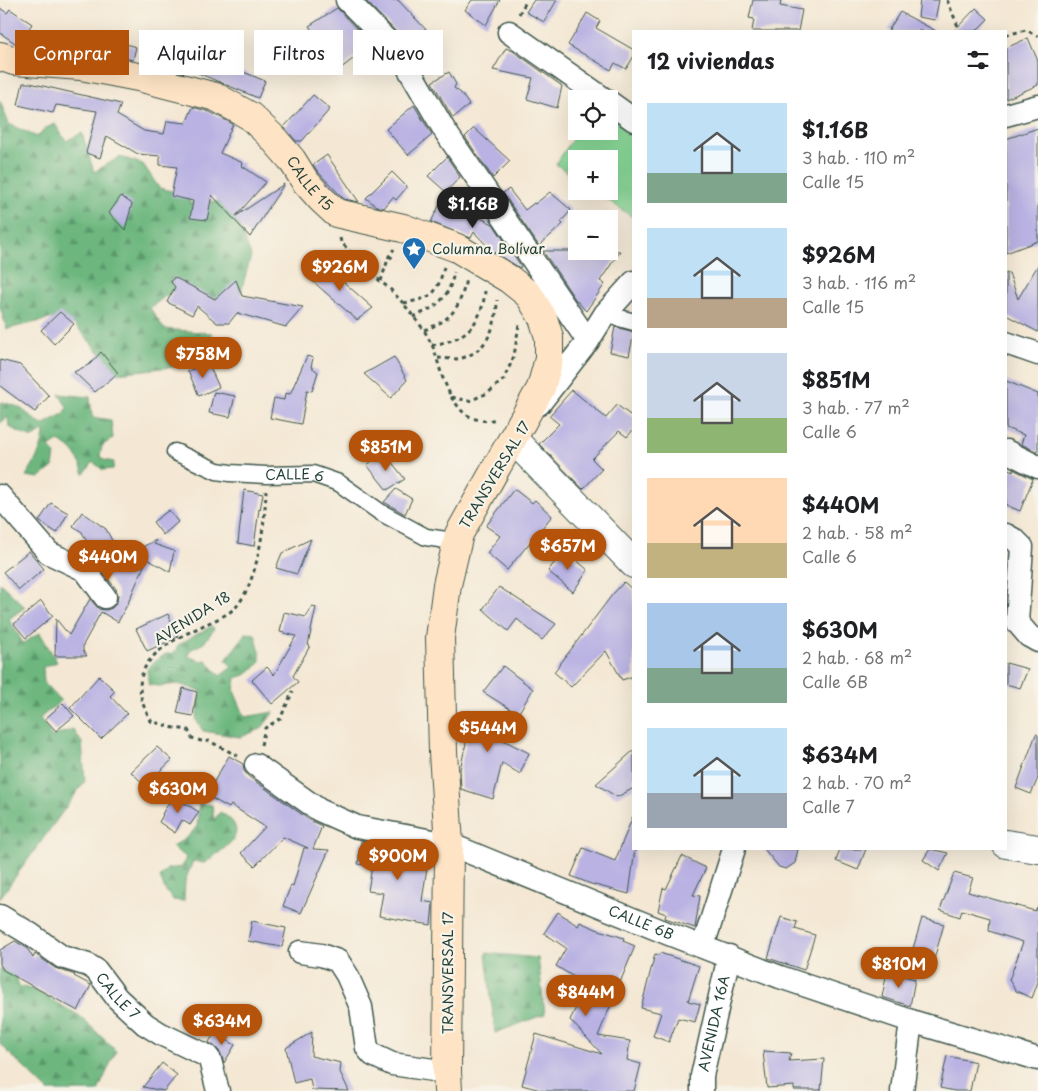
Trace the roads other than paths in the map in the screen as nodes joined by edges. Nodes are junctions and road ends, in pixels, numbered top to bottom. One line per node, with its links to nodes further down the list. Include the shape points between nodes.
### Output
1 (347, 0): 12 (street, via 400,54 445,131)
2 (509, 32): 4 (street)
3 (0, 56): 15 (main road, CALLE 15, via 14,61 80,66 138,77 216,97 256,121 336,213 403,228 457,248 510,279 529,295 543,318 549,337 550,360 541,388)
4 (591, 90)
5 (1038, 106): 7 (street)
6 (618, 108): 8 (street)
7 (1007, 115)
8 (632, 119)
9 (632, 284): 10 (street, TRANSVERSAL 17)
10 (605, 314): 11 (street); 12 (street, TRANSVERSAL 17)
11 (632, 321)
12 (588, 340): 15 (street, TRANSVERSAL 17)
13 (1007, 343): 14 (street)
14 (1038, 354)
15 (513, 439): 20 (main road, TRANSVERSAL 17); 22 (street)
16 (175, 452): 20 (street, CALLE 6, via 217,471 313,474 339,483 380,512 426,537 446,540)
17 (1007, 452): 18 (street)
18 (1038, 467)
19 (0, 496): 23 (street, via 49,554 85,570)
20 (460, 534): 26 (main road, TRANSVERSAL 17, via 446,585 440,638)
21 (1007, 536): 24 (street, via 1022,547 1018,622 1029,636)
22 (632, 562)
23 (105, 597)
24 (1038, 640)
25 (256, 765): 26 (street, CALLE 6B, via 319,810 357,827)
26 (449, 844): 31 (street, CALLE 6B); 36 (main road, TRANSVERSAL 17)
27 (1007, 844): 28 (street)
28 (1038, 849)
29 (734, 850): 31 (street)
30 (0, 916): 37 (street, CALLE 7, via 62,957 96,970 117,998 146,1024 207,1056)
31 (703, 946): 33 (street, CALLE 6B)
32 (300, 952): 36 (street, via 338,961 361,1007 367,1048 373,1055)
33 (729, 956): 34 (street, CALLE 6B, via 780,977); 38 (street, AVENIDA 16A, via 702,1076)
34 (911, 1021): 35 (street, CALLE 6B); 39 (street)
35 (1038, 1059)
36 (448, 1081)
37 (218, 1091)
38 (702, 1091)
39 (902, 1091)

